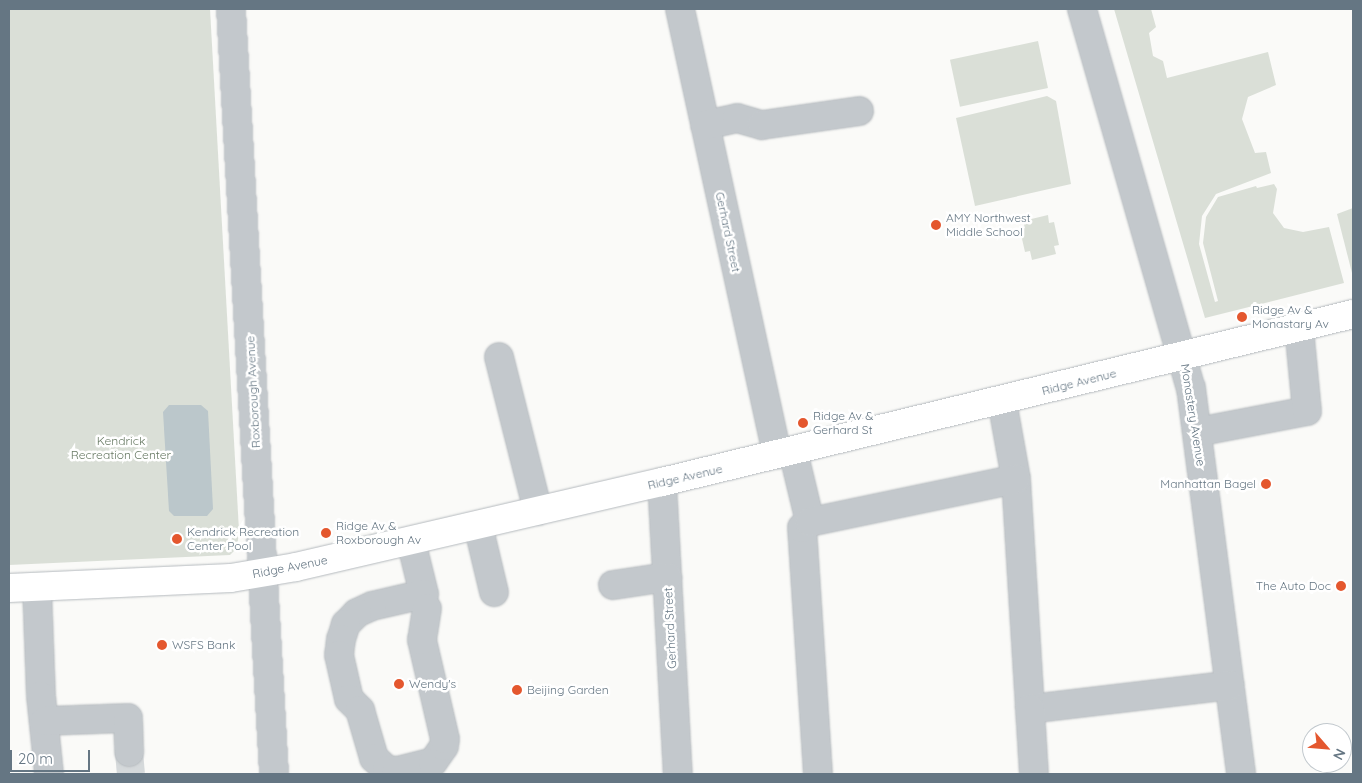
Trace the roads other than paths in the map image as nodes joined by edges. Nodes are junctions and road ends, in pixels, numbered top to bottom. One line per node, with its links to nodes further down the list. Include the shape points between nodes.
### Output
1 (231, 9): 19 (street, Roxborough Avenue)
2 (680, 9): 5 (street, Gerhard Street)
3 (1082, 9): 8 (street, Monastery Avenue)
4 (859, 111): 5 (street, via 762,125 737,118)
5 (705, 125): 12 (street, Gerhard Street)
6 (1353, 314): 7 (main road, Ridge Avenue)
7 (1299, 328): 8 (main road, Ridge Avenue); 11 (street, via 1307,411)
8 (1184, 356): 10 (main road, Ridge Avenue); 11 (street, Monastery Avenue)
9 (499, 357): 15 (street)
10 (1002, 401): 12 (main road, Ridge Avenue); 13 (street)
11 (1197, 432): 26 (street, Monastery Avenue)
12 (785, 453): 14 (main road, Ridge Avenue); 16 (street, Gerhard Street)
13 (1016, 479): 16 (street); 27 (street)
14 (662, 482): 15 (main road, Ridge Avenue); 20 (street, Gerhard Street)
15 (538, 511): 17 (main road, Ridge Avenue)
16 (810, 522): 33 (street, via 802,528)
17 (478, 525): 18 (main road, Ridge Avenue); 24 (street)
18 (411, 541): 19 (main road, Ridge Avenue); 25 (street)
19 (263, 574): 22 (main road, Ridge Avenue); 31 (street, Roxborough Avenue)
20 (667, 577): 21 (street); 32 (street, Gerhard Street)
21 (613, 585)
22 (38, 587): 23 (main road, Ridge Avenue); 28 (street)
23 (9, 588)
24 (494, 592)
25 (426, 601): 25 (street, via 372,606 357,613 346,624 340,639 339,655 348,699 360,710 374,758 387,770 397,771 433,762 444,746 422,640)
26 (1230, 685): 27 (street); 35 (street, Monastery Avenue)
27 (1030, 709): 34 (street)
28 (46, 721): 29 (street, via 128,718); 30 (street)
29 (130, 752)
30 (49, 774)
31 (274, 774)
32 (678, 774)
33 (818, 774)
34 (1034, 774)
35 (1241, 774)

